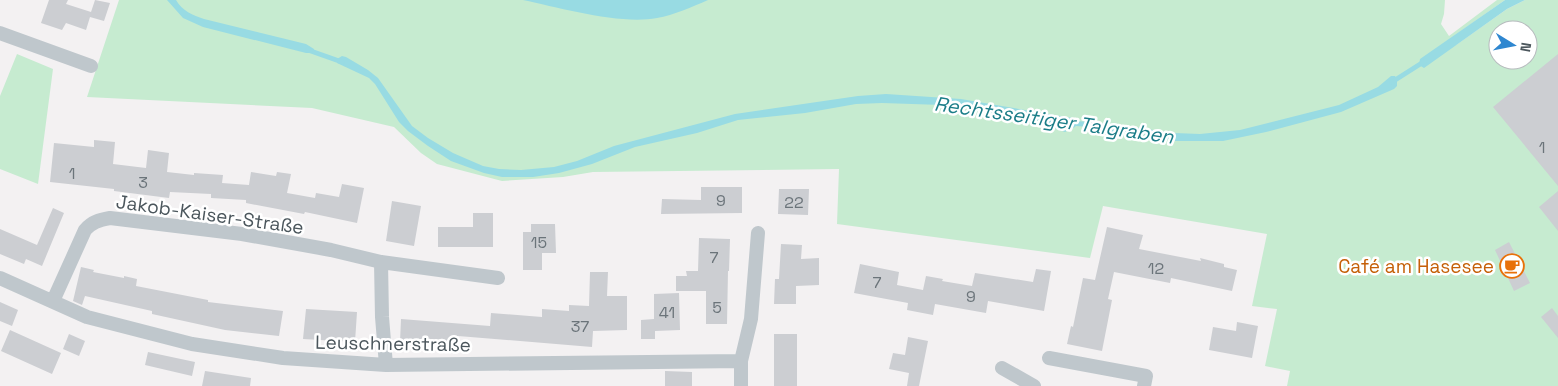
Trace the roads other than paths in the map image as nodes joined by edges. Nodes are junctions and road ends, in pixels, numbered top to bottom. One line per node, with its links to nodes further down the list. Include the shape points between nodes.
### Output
1 (0, 34): 2 (street)
2 (92, 66)
3 (758, 233): 9 (street, via 751,318)
4 (381, 262): 6 (street, Jakob-Kaiser-Straße); 7 (street, Jakob-Kaiser-Straße, via 242,234 104,219 90,224 85,230); 10 (street)
5 (0, 278): 7 (street, Leuschnerstraße)
6 (498, 278)
7 (53, 301): 10 (street, Leuschnerstraße, via 87,317 192,344 283,358)
8 (1049, 358): 14 (street, via 1146,376)
9 (740, 361): 10 (street, Leuschnerstraße); 12 (street)
10 (386, 364)
11 (1002, 368): 13 (street)
12 (741, 386)
13 (1034, 386)
14 (1144, 386)

